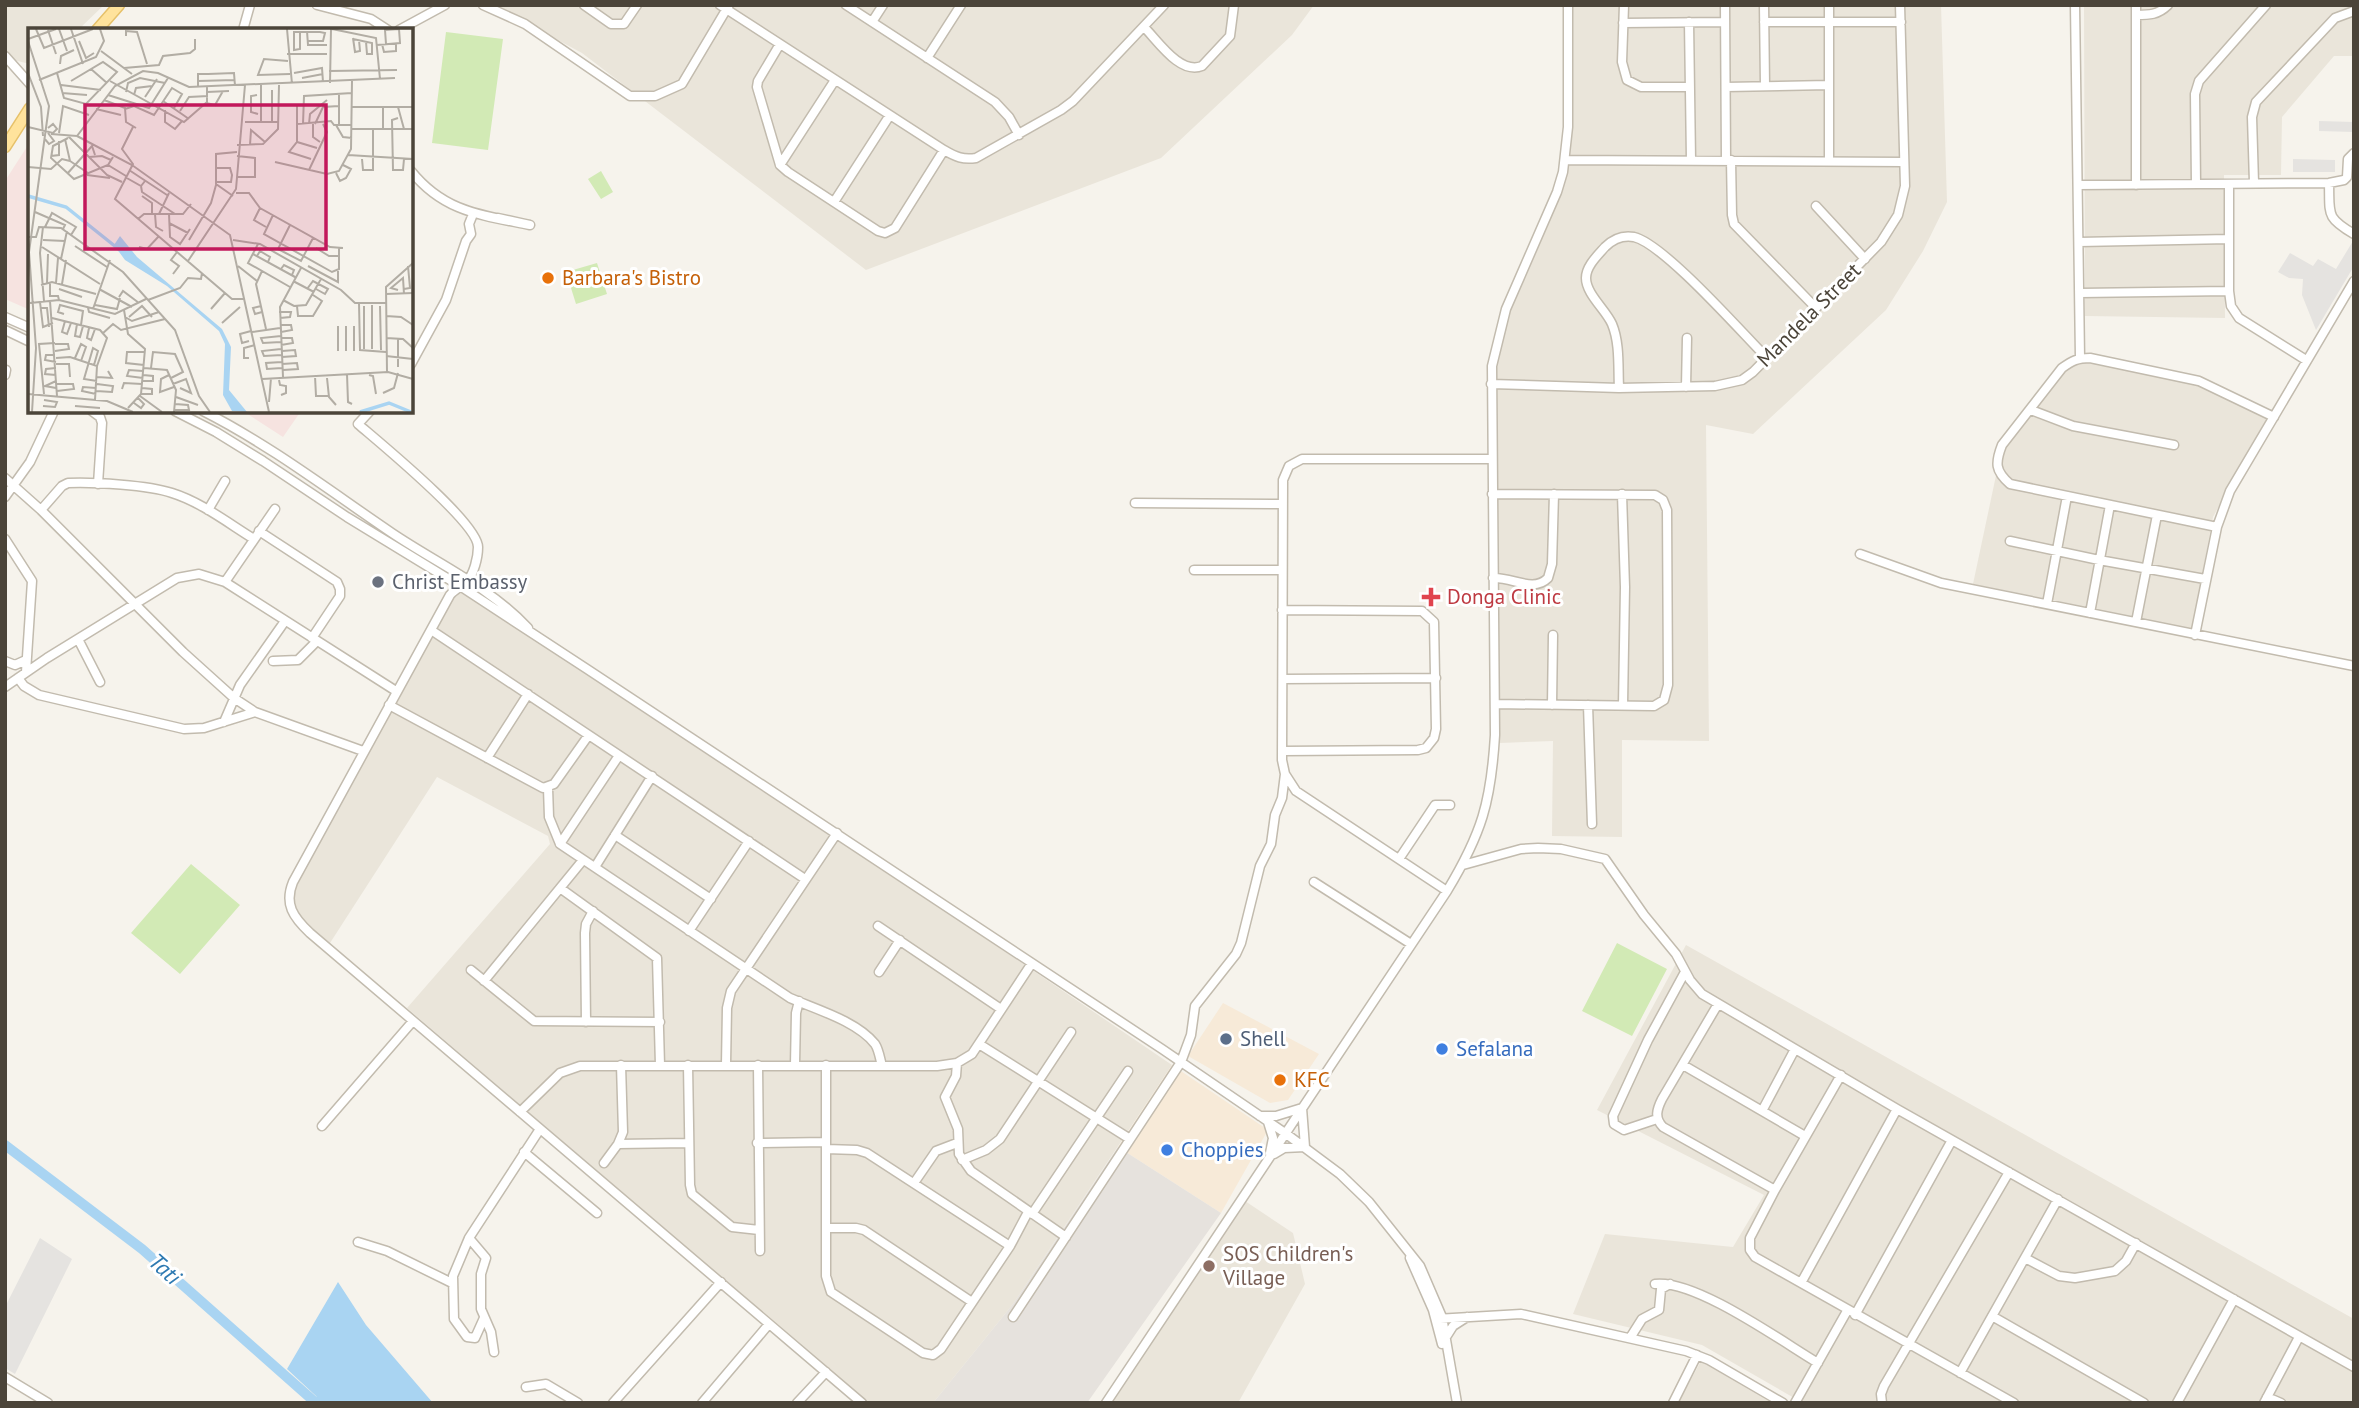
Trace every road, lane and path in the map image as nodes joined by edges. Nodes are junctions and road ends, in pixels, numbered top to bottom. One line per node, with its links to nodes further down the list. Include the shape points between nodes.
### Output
1 (119, 5): 34 (main road)
2 (250, 5): 35 (street)
3 (317, 5): 36 (street, via 371,19)
4 (445, 5): 37 (street)
5 (483, 5): 23 (street, via 525,24 638,97 655,96 682,84)
6 (584, 5): 7 (street, via 620,25)
7 (637, 5)
8 (846, 5): 27 (street)
9 (883, 5): 27 (street)
10 (961, 5): 40 (street)
11 (1164, 5): 33 (street)
12 (1234, 5): 33 (street, via 1230,36 1196,68 1185,67)
13 (1568, 5): 53 (street)
14 (1623, 5): 32 (street)
15 (1725, 5): 29 (street)
16 (1764, 5): 30 (street)
17 (1829, 5): 26 (street)
18 (1900, 5): 31 (street, Mandela Street)
19 (2075, 5): 65 (street)
20 (2136, 5): 25 (street)
21 (2168, 5): 25 (street, via 2155,14)
22 (2266, 5): 62 (street, via 2199,81 2194,94)
23 (725, 7): 38 (street)
24 (2354, 12): 60 (street, via 2335,18 2256,102 2252,117)
25 (2136, 15): 64 (street)
26 (1829, 21): 30 (street); 31 (street); 44 (street)
27 (872, 22): 40 (street)
28 (1689, 22): 29 (street); 32 (street); 45 (street)
29 (1725, 22): 46 (street)
30 (1764, 22): 43 (street)
31 (1901, 22): 57 (street, Mandela Street)
32 (1623, 23): 45 (street, via 1622,67 1629,82 1641,87)
33 (1144, 27): 49 (street, via 1073,101)
34 (99, 28)
35 (244, 28)
36 (385, 28)
37 (403, 28)
38 (780, 44): 41 (street); 58 (street, via 757,87)
39 (5, 55): 42 (street)
40 (927, 58): 49 (street, via 995,102)
41 (835, 80): 48 (street); 58 (street)
42 (28, 82)
43 (1765, 86): 44 (street); 46 (street)
44 (1829, 86): 56 (street)
45 (1690, 87): 54 (street)
46 (1726, 87): 55 (street)
47 (28, 111): 50 (main road)
48 (890, 115): 51 (street); 66 (street)
49 (1019, 135): 51 (street, via 976,158 958,158)
50 (5, 147)
51 (944, 150): 66 (street, via 890,231 878,231)
52 (2354, 153): 61 (street, via 2348,159 2347,177)
53 (1565, 160): 54 (street); 87 (street, via 1557,192 1506,309)
54 (1691, 160): 55 (street)
55 (1729, 160): 56 (street); 77 (street, via 1734,224)
56 (1829, 160): 57 (street)
57 (1904, 162): 73 (street, Mandela Street, via 1904,196 1898,215)
58 (780, 165): 66 (street)
59 (413, 173): 68 (street, via 440,199)
60 (2254, 183): 61 (street); 63 (street)
61 (2329, 183): 70 (street, via 2330,215)
62 (2196, 184): 63 (street); 64 (street)
63 (2229, 184): 71 (street)
64 (2136, 185): 65 (street)
65 (2078, 186): 72 (street)
66 (834, 202)
67 (1816, 206): 73 (street)
68 (473, 214): 69 (street, via 530,225); 85 (street, via 471,234 446,300)
69 (498, 218)
70 (2354, 234)
71 (2229, 239): 72 (street); 75 (street)
72 (2079, 242): 76 (street)
73 (1865, 259): 77 (street, Mandela Street)
74 (2354, 281): 86 (street)
75 (2229, 291): 76 (street); 86 (street, via 2239,318)
76 (2080, 293): 84 (street)
77 (1816, 308): 83 (street, Mandela Street)
78 (5, 317): 79 (street)
79 (28, 327)
80 (5, 330): 82 (street)
81 (1687, 338): 88 (street)
82 (28, 341)
83 (1767, 358): 88 (street, Mandela Street, via 1749,376 1733,383); 89 (street, via 1659,250 1634,237 1621,237 1598,255 1586,277 1613,327)
84 (2080, 358): 90 (street, via 2062,368); 96 (street, via 2199,381)
85 (413, 360)
86 (2306, 360): 96 (street)
87 (1491, 384): 89 (street, Mandela Street); 98 (street)
88 (1686, 387): 89 (street, Mandela Street)
89 (1619, 388)
90 (2031, 410): 97 (street, via 2073,426); 106 (street, via 2002,445 1997,465 2001,475 2010,484)
91 (53, 413): 102 (street, via 36,451)
92 (95, 413): 101 (street, via 102,423)
93 (179, 413): 131 (street)
94 (206, 413): 129 (street)
95 (368, 413): 129 (street, via 358,424 475,534 478,551)
96 (2274, 417): 115 (street, via 2230,491)
97 (2174, 445)
98 (1492, 459): 103 (street); 109 (street, via 1302,459 1284,475)
99 (5, 478): 102 (street)
100 (225, 481): 113 (street)
101 (98, 484): 112 (street, via 68,483); 113 (street, via 172,493)
102 (13, 485): 107 (street); 112 (street)
103 (1492, 494): 104 (street); 127 (street)
104 (1554, 494): 105 (street); 127 (street, via 1548,578 1531,585)
105 (1622, 494): 161 (street); 161 (street, via 1655,495 1666,507 1668,685 1658,705)
106 (2067, 496): 110 (street); 120 (street)
107 (5, 497)
108 (1135, 503): 109 (street)
109 (1282, 504): 126 (street)
110 (2110, 505): 114 (street); 123 (street)
111 (275, 509): 116 (street)
112 (41, 510): 132 (street)
113 (208, 510): 116 (street)
114 (2157, 514): 115 (street); 125 (street)
115 (2217, 527): 128 (street)
116 (257, 535): 130 (street); 143 (street, via 337,582 340,596)
117 (5, 540): 119 (street)
118 (2010, 541): 120 (street)
119 (13, 551): 122 (street); 144 (street, via 32,581)
120 (2057, 551): 123 (street); 133 (street)
121 (1860, 554): 133 (street, via 1941,583)
122 (5, 558)
123 (2099, 560): 125 (street); 135 (street)
124 (1194, 569): 126 (street)
125 (2145, 569): 128 (street); 137 (street)
126 (1282, 570): 134 (street)
127 (1493, 578): 157 (street)
128 (2205, 579): 141 (street)
129 (468, 580): 131 (street); 139 (street, via 507,607)
130 (225, 582): 132 (street, via 190,574); 136 (street)
131 (460, 586): 138 (street); 139 (street)
132 (136, 604): 142 (street); 156 (street)
133 (2047, 604): 135 (street)
134 (1282, 610): 150 (street, via 1422,611 1434,622); 151 (street)
135 (2090, 613): 137 (street)
136 (285, 621): 143 (street); 156 (street)
137 (2136, 622): 141 (street)
138 (431, 630): 154 (street); 155 (street)
139 (532, 633): 174 (street)
140 (1553, 635): 159 (street)
141 (2195, 635): 147 (street)
142 (78, 639): 148 (street); 152 (street)
143 (314, 640): 146 (street, via 298,660); 154 (street)
144 (26, 660): 145 (street, via 15,665); 148 (street)
145 (5, 661)
146 (273, 662)
147 (2354, 666)
148 (26, 672): 149 (street)
149 (18, 678): 153 (street); 163 (street, via 39,695 172,726 193,729)
150 (1436, 678): 151 (street); 166 (street, via 1436,733 1426,748)
151 (1283, 679): 166 (street)
152 (100, 682)
153 (5, 687)
154 (396, 691): 158 (street)
155 (528, 694): 164 (street); 168 (street)
156 (234, 698): 162 (street); 163 (street)
157 (1495, 704): 159 (street); 180 (street, via 1487,805)
158 (389, 705): 165 (street); 168 (street)
159 (1552, 705): 160 (street)
160 (1588, 705): 161 (street); 173 (street)
161 (1623, 705)
162 (255, 712): 163 (street); 165 (street)
163 (224, 722)
164 (588, 736): 167 (street); 171 (street)
165 (363, 751): 201 (street, via 293,882 289,902 295,919)
166 (1283, 751): 169 (street)
167 (618, 757): 170 (street); 177 (street)
168 (487, 758): 171 (street, via 538,788)
169 (1285, 774): 178 (street, via 1296,791); 207 (street, via 1271,844 1260,866 1241,943 1195,1006)
170 (652, 776): 175 (street); 176 (street)
171 (548, 788): 177 (street, via 549,817)
172 (1450, 805): 178 (street, via 1435,805)
173 (1592, 824)
174 (837, 833): 182 (street); 192 (street)
175 (615, 835): 181 (street); 186 (street)
176 (749, 841): 182 (street); 186 (street)
177 (560, 844): 179 (street)
178 (1399, 859): 185 (street)
179 (583, 860): 181 (street); 184 (street)
180 (1463, 865): 185 (street); 196 (street, via 1529,848 1602,858)
181 (595, 867): 189 (street)
182 (805, 879): 193 (street)
183 (1314, 882): 191 (street)
184 (560, 888): 187 (street); 197 (street)
185 (1447, 891): 191 (street)
186 (710, 899): 189 (street)
187 (593, 911): 202 (street, via 585,933); 203 (street, via 657,958)
188 (878, 926): 190 (street)
189 (689, 931): 193 (street)
190 (900, 940): 195 (street); 200 (street)
191 (1412, 944): 221 (street)
192 (1032, 963): 200 (street); 207 (street)
193 (745, 969): 198 (street); 212 (street, via 728,999)
194 (471, 970): 197 (street)
195 (879, 972)
196 (1685, 972): 199 (street, via 1702,994); 227 (street, via 1617,1104 1613,1121 1624,1130)
197 (484, 981): 202 (street, via 534,1021)
198 (799, 1001): 214 (street); 217 (street, via 832,1014 867,1037 877,1047)
199 (1718, 1004): 206 (street); 216 (street)
200 (1001, 1009): 205 (street)
201 (413, 1021): 224 (street); 229 (street)
202 (586, 1022): 203 (street)
203 (660, 1022): 210 (street)
204 (1071, 1032): 220 (street)
205 (979, 1044): 208 (street); 220 (street)
206 (1795, 1049): 219 (street); 223 (street)
207 (1181, 1062): 225 (street); 233 (street)
208 (957, 1063): 217 (street); 237 (street, via 946,1097 958,1129)
209 (621, 1065): 210 (street); 224 (street, via 569,1068); 238 (street, via 622,1132)
210 (660, 1065): 211 (street)
211 (688, 1065): 212 (street); 235 (street)
212 (726, 1065): 213 (street)
213 (758, 1065): 214 (street); 236 (street)
214 (795, 1065): 215 (street)
215 (825, 1065): 217 (street); 239 (street)
216 (1683, 1065): 223 (street); 227 (street, via 1662,1099)
217 (882, 1066)
218 (1128, 1071): 226 (street)
219 (1841, 1075): 222 (street); 232 (street)
220 (1039, 1080): 226 (street); 243 (street, via 1000,1139)
221 (1302, 1108): 225 (street); 231 (street); 240 (street)
222 (1898, 1109): 234 (street); 262 (street)
223 (1762, 1111): 232 (street)
224 (520, 1112): 230 (street)
225 (1260, 1116): 228 (street)
226 (1095, 1117): 233 (street); 250 (street)
227 (1657, 1119): 247 (street, via 1662,1127)
228 (1268, 1122): 231 (street); 242 (street, via 1273,1138)
229 (322, 1126)
230 (540, 1129): 241 (street); 260 (street)
231 (1285, 1133): 240 (street); 242 (street)
232 (1805, 1136): 247 (street)
233 (1130, 1139): 253 (street)
234 (1952, 1140): 245 (street); 267 (street)
235 (688, 1143): 238 (street); 252 (street, via 692,1194 732,1227)
236 (757, 1143): 239 (street); 252 (street)
237 (957, 1143): 243 (street); 246 (street, via 936,1151)
238 (618, 1144): 244 (street)
239 (826, 1146): 246 (street, via 867,1153); 251 (street)
240 (1305, 1147): 242 (street, via 1284,1148); 272 (street, via 1361,1195 1406,1249)
241 (524, 1152): 249 (street); 254 (street)
242 (1269, 1159): 294 (street)
243 (962, 1160): 250 (street, via 977,1177)
244 (604, 1163)
245 (2009, 1172): 248 (street); 277 (street)
246 (914, 1183): 257 (street)
247 (1775, 1190): 262 (street, via 1750,1238 1750,1250)
248 (2057, 1199): 256 (street); 259 (street)
249 (597, 1213)
250 (1030, 1214): 253 (street); 257 (street)
251 (826, 1228): 266 (street, via 864,1230); 266 (street, via 829,1288 923,1353 933,1355 941,1349)
252 (758, 1230): 258 (street)
253 (1066, 1237): 270 (street)
254 (469, 1238): 261 (street); 271 (street, via 486,1258 480,1290)
255 (358, 1242): 261 (street)
256 (2136, 1243): 259 (street, via 2115,1271 2075,1278 2059,1276); 265 (street)
257 (1010, 1246): 266 (street)
258 (760, 1251)
259 (2025, 1258): 269 (street)
260 (721, 1282): 273 (street); 290 (street)
261 (452, 1283): 271 (street, via 452,1313 462,1331 475,1338)
262 (1801, 1283): 267 (street)
263 (1655, 1284): 264 (street)
264 (1671, 1284): 276 (street, via 1661,1289 1659,1310 1642,1319); 280 (street, via 1707,1297)
265 (2234, 1299): 275 (street); 301 (street)
266 (972, 1302)
267 (1851, 1313): 277 (street); 280 (street)
268 (1470, 1316): 272 (street); 274 (street, via 1453,1325); 276 (street, via 1521,1314)
269 (1992, 1316): 283 (street); 300 (street)
270 (1013, 1317)
271 (484, 1318): 278 (street)
272 (1439, 1318): 274 (street); 287 (street)
273 (769, 1324): 282 (street); 291 (street)
274 (1446, 1337): 287 (street)
275 (2299, 1337): 281 (street); 286 (street)
276 (1630, 1338): 279 (street)
277 (1909, 1345): 283 (street); 298 (street, via 1884,1386)
278 (494, 1352)
279 (1697, 1355): 295 (street); 296 (street)
280 (1818, 1363): 297 (street)
281 (2354, 1367)
282 (826, 1372): 292 (street); 293 (street)
283 (1960, 1373): 299 (street)
284 (5, 1377): 288 (street)
285 (526, 1387): 289 (street, via 546,1384)
286 (2265, 1400): 302 (street)
287 (1457, 1402)
288 (48, 1403)
289 (578, 1403)
290 (613, 1403)
291 (702, 1403)
292 (797, 1403)
293 (862, 1403)
294 (1107, 1403)
295 (1673, 1403)
296 (1783, 1403)
297 (1795, 1403)
298 (1882, 1403)
299 (2014, 1403)
300 (2144, 1403)
301 (2177, 1403)
302 (2281, 1403)

